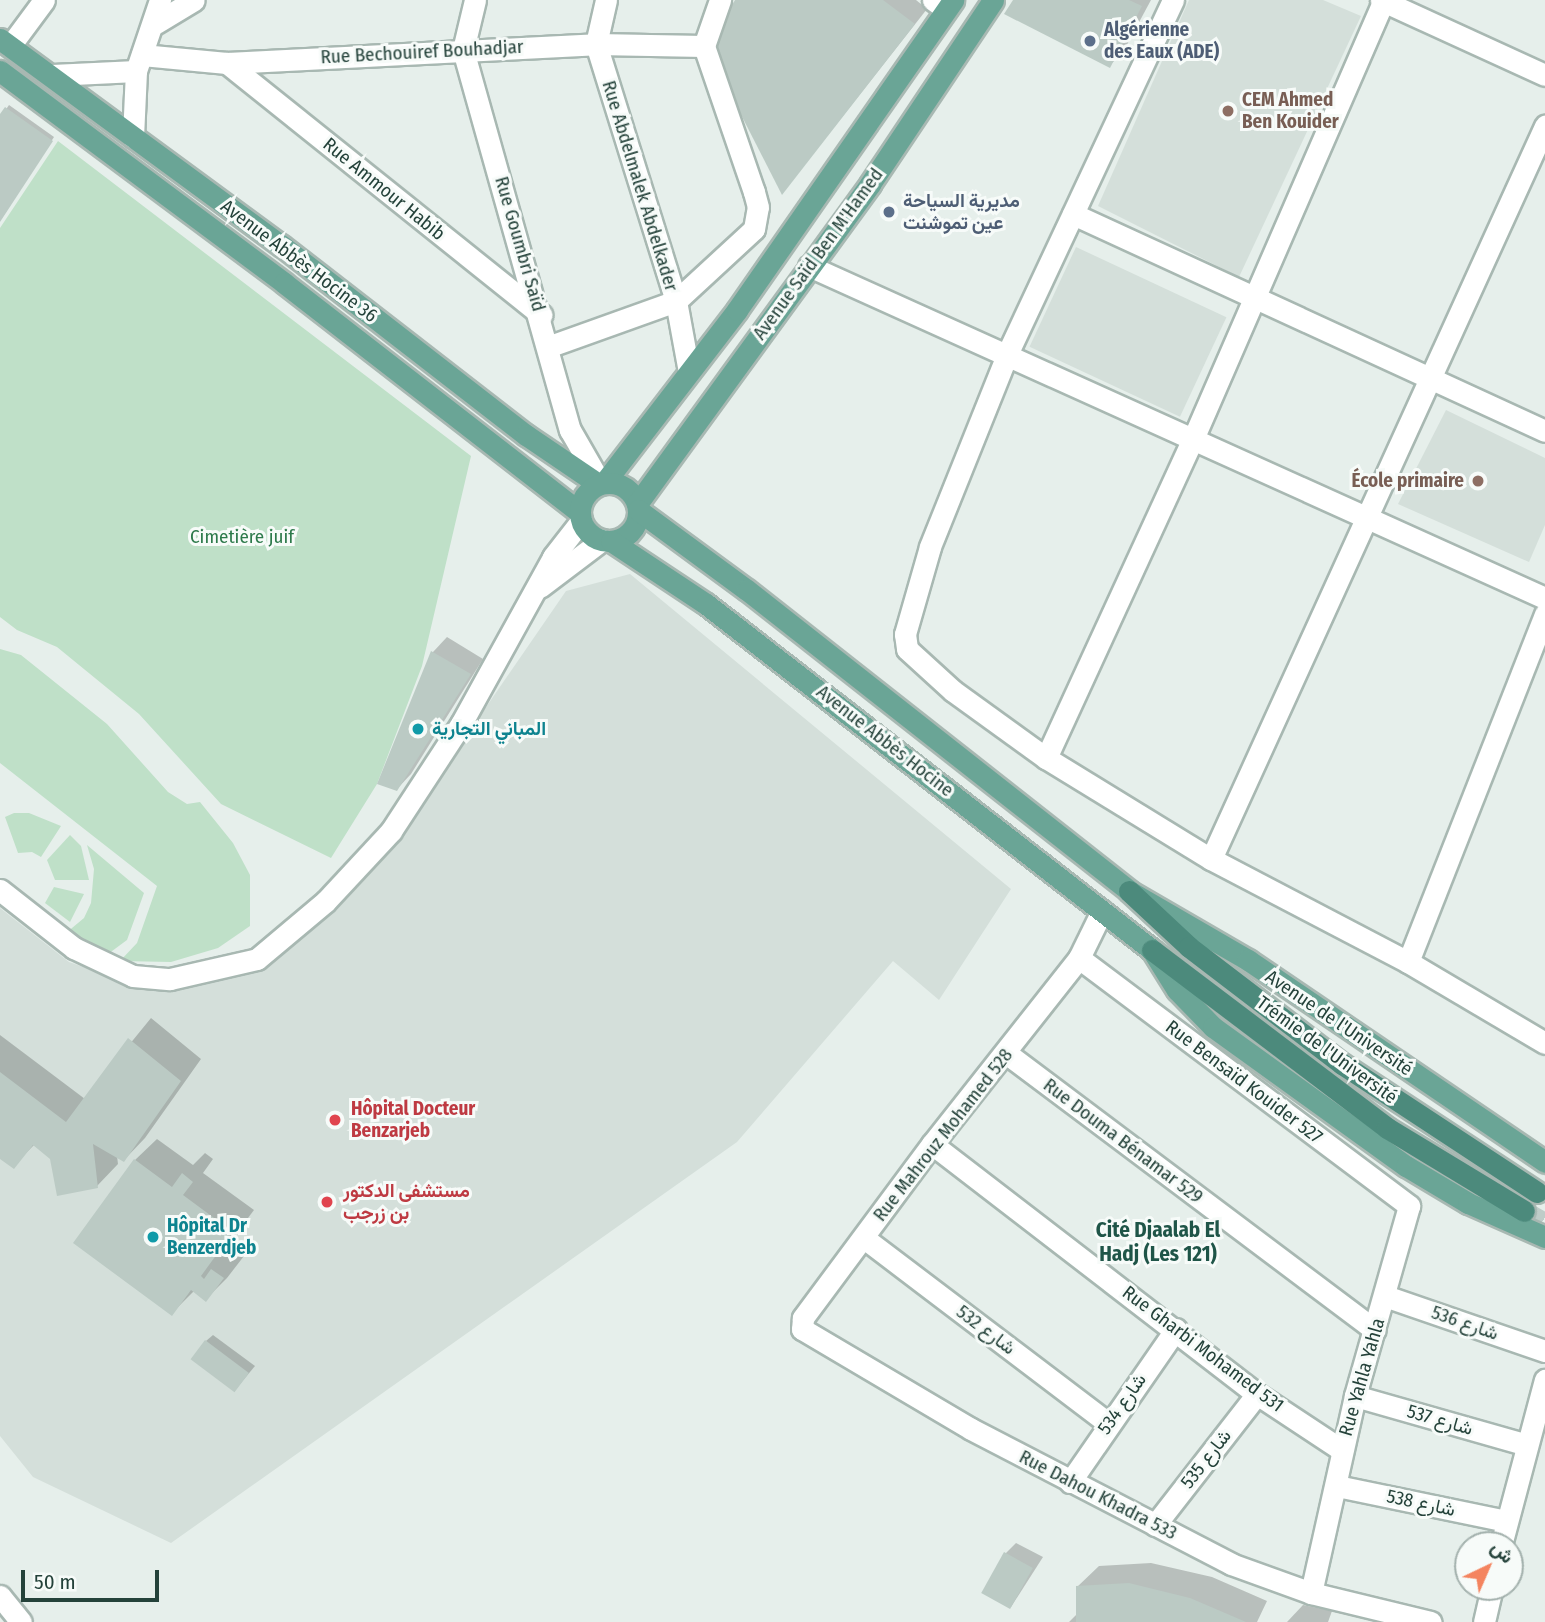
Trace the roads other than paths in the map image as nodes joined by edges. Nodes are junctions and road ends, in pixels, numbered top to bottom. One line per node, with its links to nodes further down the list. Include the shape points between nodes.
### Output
1 (44, 0): 12 (street)
2 (160, 0): 11 (street)
3 (194, 0): 11 (street)
4 (475, 0): 15 (street, Rue Goumbri Saïd)
5 (606, 0): 13 (street)
6 (720, 0): 14 (street)
7 (993, 0): 26 (main road, Avenue Saïd Ben M'Hamed, via 870,184)
8 (1173, 0): 23 (street)
9 (1382, 0): 20 (street); 27 (street)
10 (944, 3): 25 (main road, Avenue Saïd Ben M'Hamed)
11 (156, 23): 16 (street)
12 (5, 42): 19 (main road, Avenue Abbès Hocine 36)
13 (596, 44): 14 (street, Rue Bechouiref Bouhadjar); 15 (street, Rue Bechouiref Bouhadjar); 28 (street, Rue Abdelmalek Abdelkader)
14 (704, 46): 24 (street, via 754,192 758,207)
15 (463, 50): 17 (street, Rue Bechouiref Bouhadjar); 29 (street, Rue Goumbri Saïd)
16 (139, 63): 17 (street, Rue Bechouiref Bouhadjar); 19 (street, Rue Bechouiref Bouhadjar); 22 (street)
17 (227, 63): 29 (street, Rue Ammour Habib)
18 (0, 71): 38 (main road, Avenue Abbès Hocine 36, via 284,283)
19 (52, 75): 22 (main road, Avenue Abbès Hocine 36)
20 (1545, 75)
21 (1545, 126): 33 (street)
22 (133, 137): 36 (main road, Avenue Abbès Hocine 36, via 526,435)
23 (1073, 214): 27 (street); 31 (street)
24 (754, 229): 25 (street); 28 (street)
25 (779, 245): 32 (main road, Avenue Saïd Ben M'Hamed)
26 (809, 266): 31 (street); 37 (main road, Avenue Saïd Ben M'Hamed)
27 (1253, 300): 33 (street); 35 (street)
28 (676, 301): 30 (street); 32 (street, Rue Abdelmalek Abdelkader)
29 (541, 315): 30 (street, Rue Goumbri Saïd)
30 (550, 346): 36 (street, Rue Goumbri Saïd, via 570,430)
31 (1007, 355): 35 (street); 44 (street, via 930,547 905,635 907,649 920,663)
32 (689, 372): 36 (main road, Avenue Saïd Ben M'Hamed)
33 (1429, 380): 34 (street); 39 (street)
34 (1545, 431)
35 (1193, 439): 39 (street); 44 (street)
36 (601, 484): 37 (main road, via 625,487); 38 (main road, via 585,495)
37 (637, 507): 40 (main road, via 634,527); 47 (main road, Avenue Abbès Hocine)
38 (580, 517): 40 (main road); 41 (street)
39 (1366, 517): 42 (street); 45 (street)
40 (607, 540): 41 (street); 48 (main road, Avenue Abbès Hocine, via 684,587)
41 (538, 588): 46 (street, via 461,724 391,831 326,901 257,959 170,979 133,976 74,948)
42 (1545, 598)
43 (1545, 614): 51 (street)
44 (1046, 758): 45 (street)
45 (1211, 859): 51 (street)
46 (0, 891)
47 (1129, 891): 55 (main road, Avenue de l'Université, via 1248,960); 56 (highway, Trémie de l'Université, via 1189,947 1342,1064)
48 (1102, 911): 49 (main road, Avenue Abbès Hocine); 50 (street, Rue Mahrouz Mohamed 528)
49 (1152, 950): 58 (highway, Trémie de l'Université, via 1387,1129); 59 (main road, via 1177,990 1213,1027 1326,1111 1468,1203)
50 (1082, 951): 53 (street, Rue Mahrouz Mohamed 528); 57 (street, Rue Bensaïd Kouider 527)
51 (1408, 962): 52 (street)
52 (1545, 1043)
53 (1006, 1053): 54 (street, Rue Mahrouz Mohamed 528); 64 (street, Rue Douma Bénamar 529)
54 (932, 1144): 60 (street, Rue Mahrouz Mohamed 528); 63 (street, Rue Gharbi Mohamed 531)
55 (1545, 1162)
56 (1536, 1192)
57 (1409, 1206): 61 (street, Rue Yahla Yahla)
58 (1524, 1211)
59 (1545, 1237)
60 (864, 1238): 62 (street, Rue Mahrouz Mohamed 528); 69 (street, 532 شارع)
61 (1385, 1296): 64 (street, Rue Yahla Yahla); 65 (street, شارع 536)
62 (807, 1313): 72 (street, Rue Dahou Khadra 533, via 801,1323 810,1336)
63 (1176, 1328): 67 (street, Rue Gharbi Mohamed 531); 69 (street, 534 شارع)
64 (1375, 1330): 68 (street, Rue Yahla Yahla)
65 (1545, 1351)
66 (1545, 1380): 70 (street)
67 (1257, 1394): 71 (street, Rue Gharbi Mohamed 531); 75 (street, 535 شارع)
68 (1355, 1396): 70 (street, 537 شارع); 71 (street, Rue Yahla Yahla)
69 (1108, 1423): 72 (street, 534 شارع)
70 (1524, 1444): 74 (street)
71 (1342, 1450): 73 (street, Rue Yahla Yahla)
72 (1070, 1482): 75 (street, Rue Dahou Khadra 533)
73 (1337, 1486): 74 (street, 538 شارع); 77 (street, Rue Yahla Yahla)
74 (1506, 1521): 76 (street)
75 (1155, 1525): 77 (street, Rue Dahou Khadra 533, via 1231,1564)
76 (1504, 1531)
77 (1311, 1593): 81 (street, Rue Dahou Khadra 533)
78 (0, 1596): 80 (street)
79 (1489, 1601): 82 (street)
80 (22, 1622)
81 (1431, 1622)
82 (1484, 1622)

